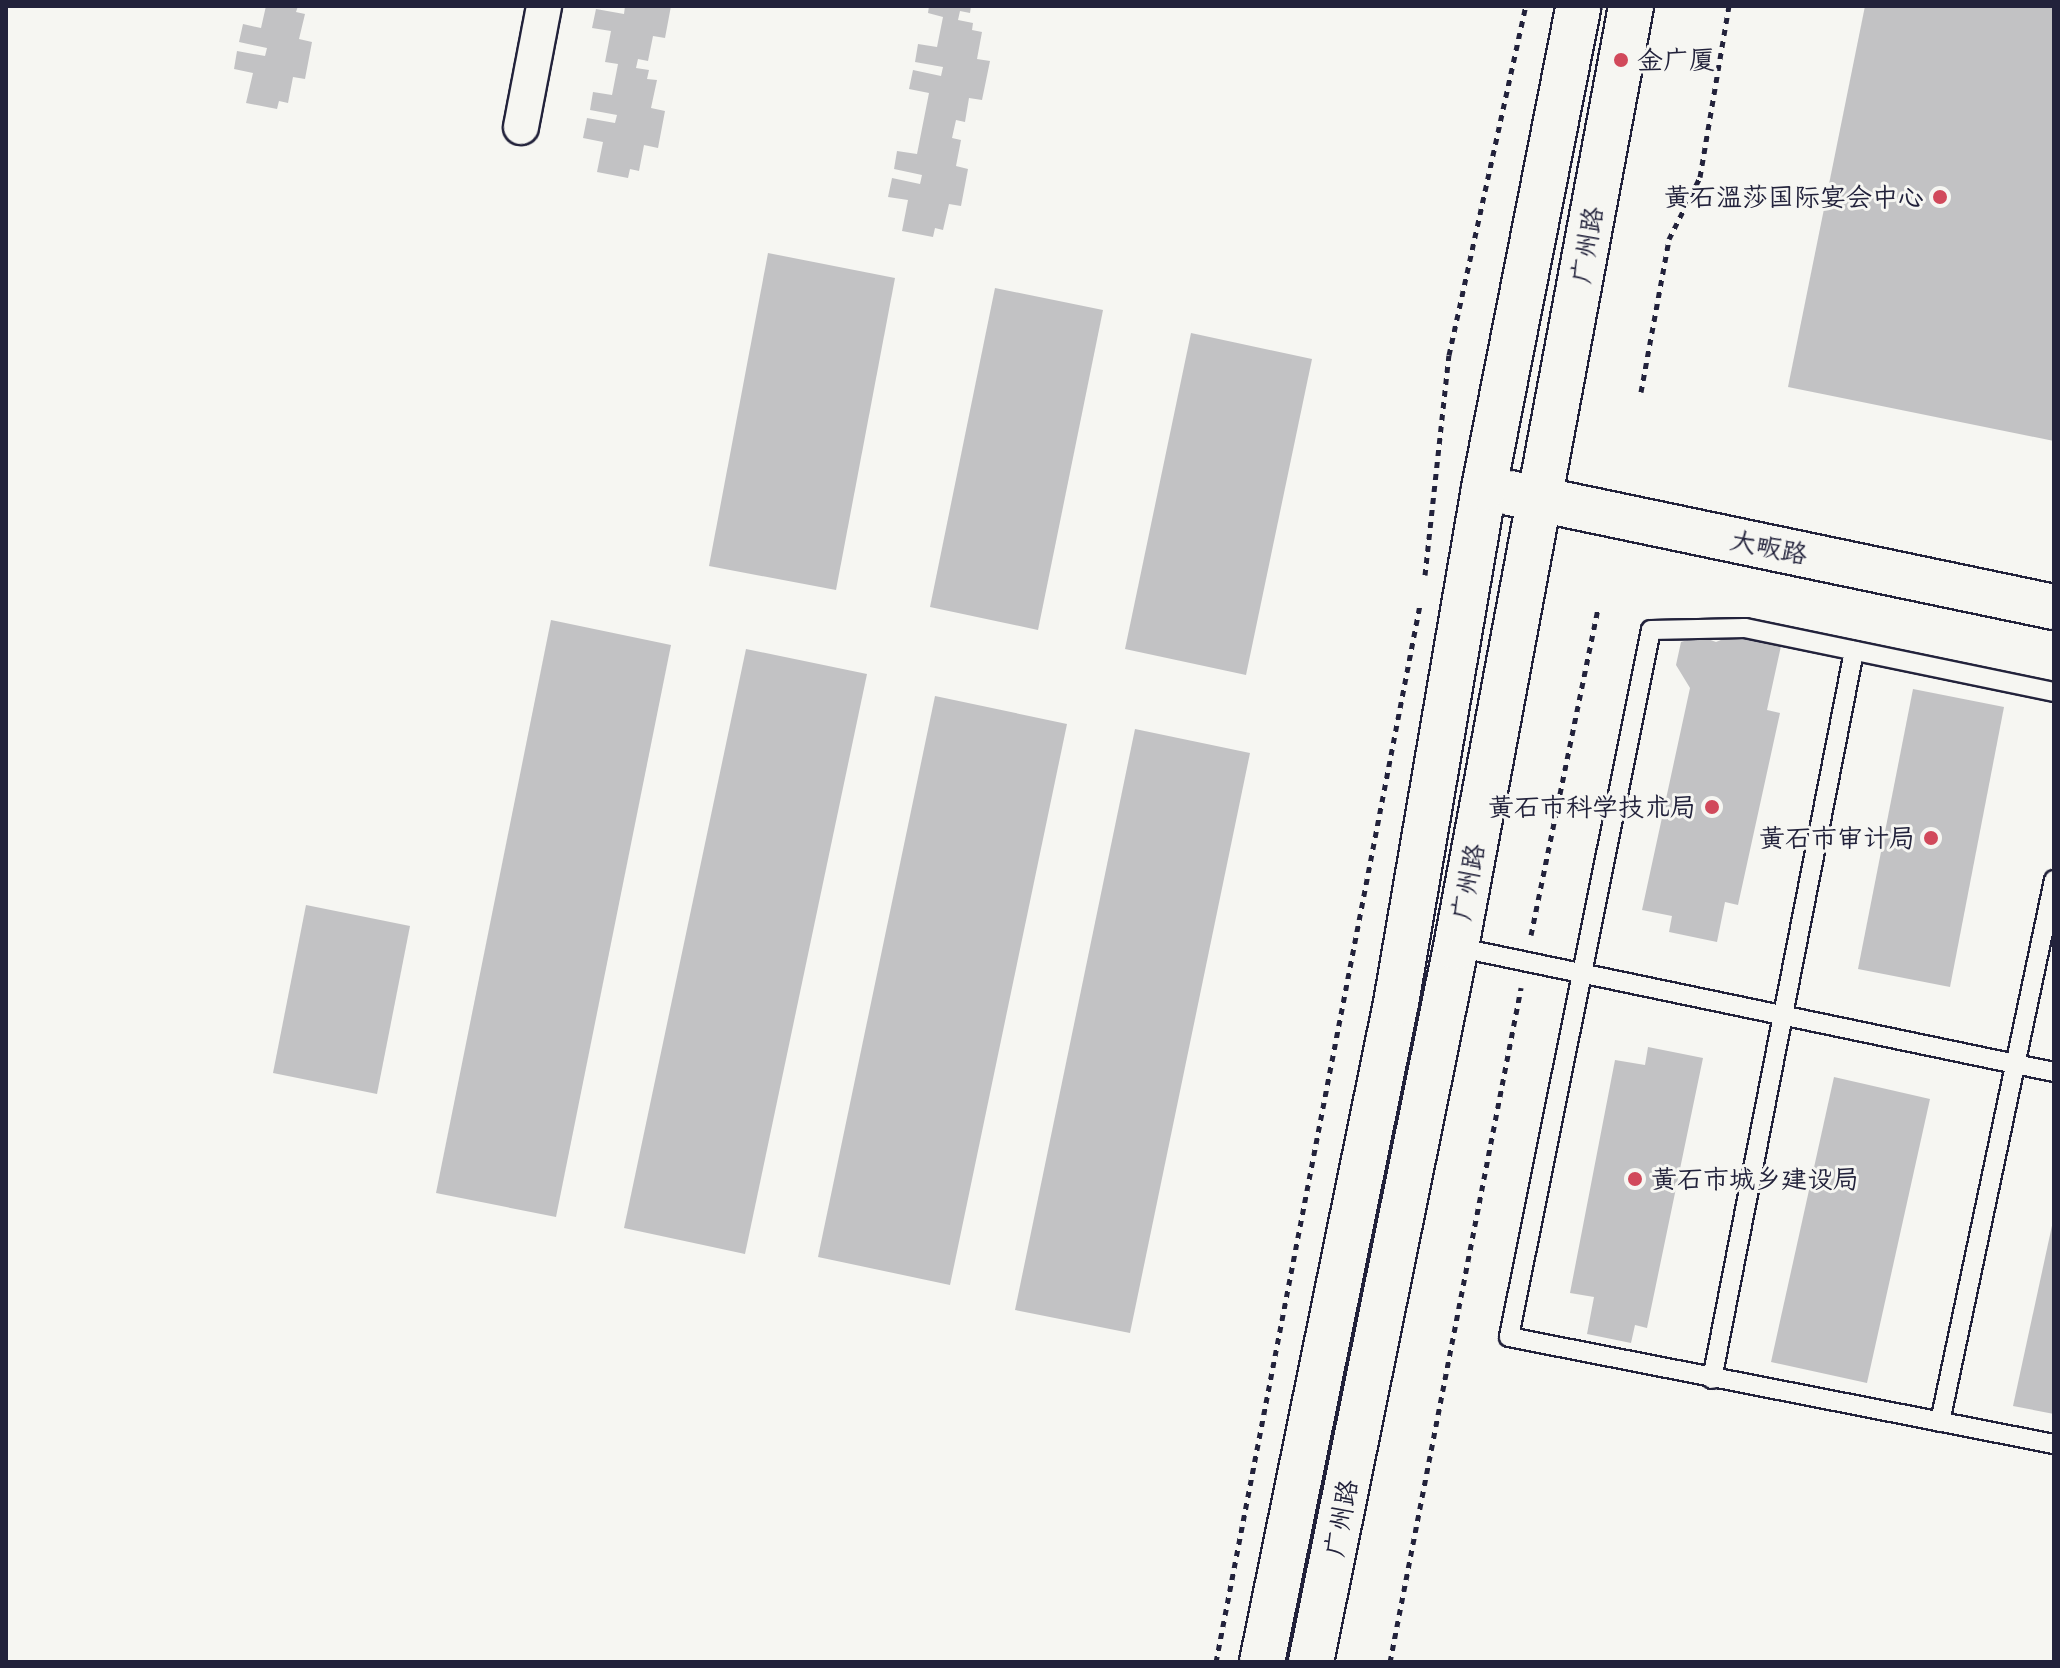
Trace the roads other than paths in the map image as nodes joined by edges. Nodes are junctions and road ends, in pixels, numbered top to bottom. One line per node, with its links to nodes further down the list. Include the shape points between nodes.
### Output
1 (544, 6): 4 (street)
2 (1579, 6): 5 (main road, 广州路)
3 (1631, 6): 6 (main road, 广州路)
4 (521, 127)
5 (1484, 488): 6 (main road, 大畈路); 19 (main road, 广州路, via 1396,1003)
6 (1540, 499): 7 (main road, 大畈路); 11 (main road, 广州路)
7 (2054, 607)
8 (1854, 651): 9 (lane); 12 (lane, via 1745,628 1651,630); 13 (lane)
9 (2054, 692)
10 (2054, 880): 14 (lane)
11 (1456, 947): 12 (lane); 20 (main road, 广州路)
12 (1584, 973): 13 (lane); 16 (lane, via 1509,1337)
13 (1783, 1015): 14 (lane); 16 (lane)
14 (2015, 1064): 15 (lane); 17 (lane)
15 (2054, 1072)
16 (1712, 1379): 17 (lane)
17 (1940, 1422): 18 (lane)
18 (2054, 1444)
19 (1262, 1662)
20 (1311, 1662)

